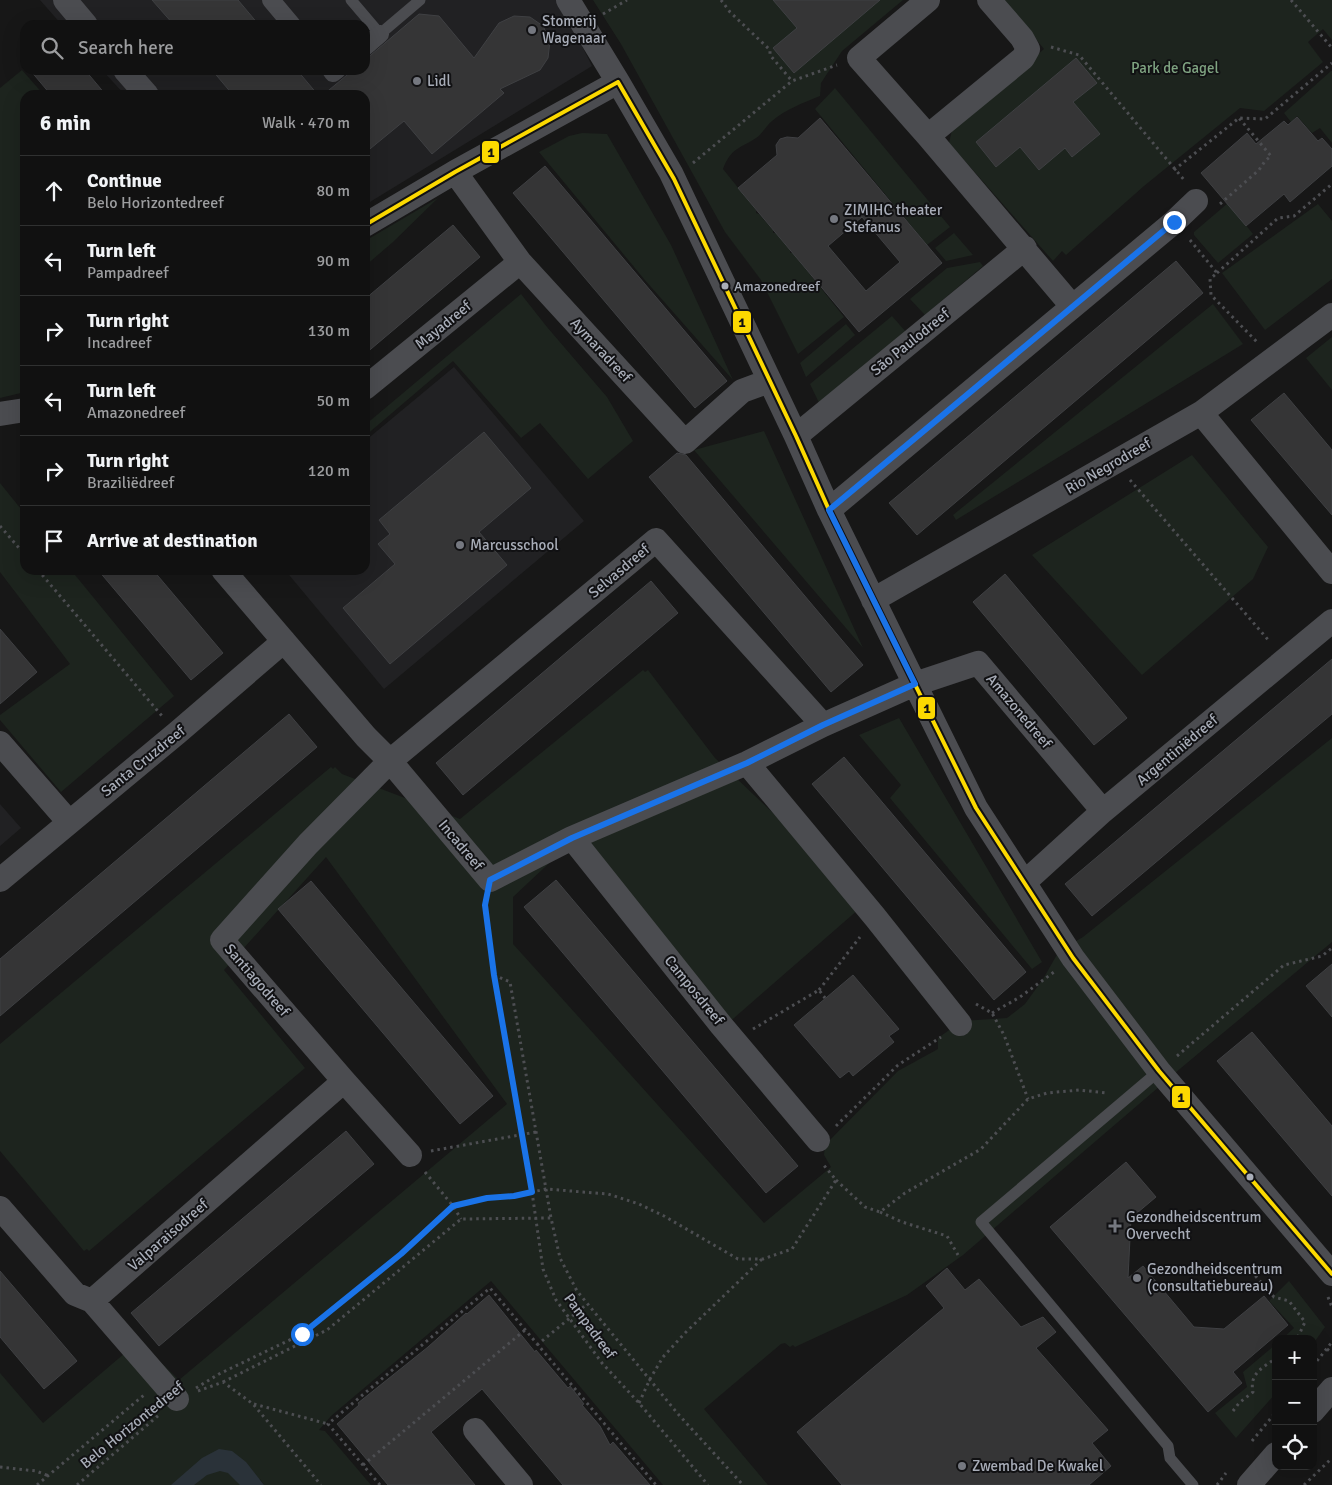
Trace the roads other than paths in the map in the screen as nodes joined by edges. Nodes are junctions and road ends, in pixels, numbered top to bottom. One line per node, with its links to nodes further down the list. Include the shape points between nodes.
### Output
1 (65, 0): 8 (street)
2 (271, 0): 9 (street)
3 (351, 0): 10 (lane)
4 (420, 0): 12 (lane)
5 (568, 0): 15 (street)
6 (928, 0): 17 (street, via 859,58)
7 (989, 0): 17 (street, via 1028,49 1023,58)
8 (82, 20)
9 (288, 20)
10 (368, 20)
11 (370, 22): 12 (lane)
12 (380, 34): 13 (street)
13 (370, 43)
14 (129, 75): 16 (street)
15 (618, 82): 18 (street); 25 (street, via 674,179)
16 (143, 90)
17 (928, 136): 21 (street)
18 (456, 172): 20 (street); 22 (street, Aymaradreef)
19 (1207, 203): 23 (street, via 1174,222)
20 (370, 222)
21 (1024, 248): 23 (street); 30 (street, São Paulodreef)
22 (520, 262): 25 (street, Aymaradreef, via 685,442 742,390); 26 (street, Mayadreef)
23 (1072, 306): 31 (street)
24 (1332, 316): 28 (street, Rio Negrodreef)
25 (769, 381): 30 (street)
26 (370, 384)
27 (20, 411): 29 (street)
28 (1201, 413): 32 (street); 34 (street, Rio Negrodreef)
29 (0, 414)
30 (796, 436): 31 (street)
31 (829, 510): 34 (street)
32 (1332, 572)
33 (227, 575): 36 (street, Incadreef)
34 (873, 600): 37 (street)
35 (1332, 621): 42 (street, Argentiniëdreef)
36 (284, 641): 40 (street, Incadreef); 43 (street, Santa Cruzdreef)
37 (915, 684): 38 (street, Incadreef); 42 (street, Amazonedreef, via 978,662); 46 (street, via 976,808)
38 (823, 725): 40 (street, Selvasdreef, via 656,540); 41 (street, Incadreef)
39 (0, 743): 43 (street)
40 (390, 761): 44 (street, Incadreef, via 490,880); 49 (street, Santiagodreef, via 308,844 222,940)
41 (747, 763): 44 (street, Incadreef); 47 (street, via 876,917)
42 (1103, 811): 46 (street, Argentiniëdreef)
43 (69, 822): 45 (street, Santa Cruzdreef)
44 (572, 838): 50 (street, Camposdreef)
45 (0, 880)
46 (1025, 882): 48 (street, via 1073,958)
47 (960, 1024)
48 (1159, 1071): 53 (street); 61 (lane, via 981,1222 1168,1446 1170,1458)
49 (344, 1081): 51 (street, Santiagodreef); 54 (street, Valparaisodreef)
50 (818, 1140)
51 (410, 1154)
52 (0, 1208): 54 (street, via 75,1294)
53 (1332, 1274)
54 (92, 1301): 56 (street)
55 (1332, 1389): 57 (street)
56 (177, 1399)
57 (1317, 1406)
58 (475, 1430): 60 (street)
59 (1272, 1459): 62 (street)
60 (522, 1485)
61 (1193, 1485)
62 (1249, 1485)

